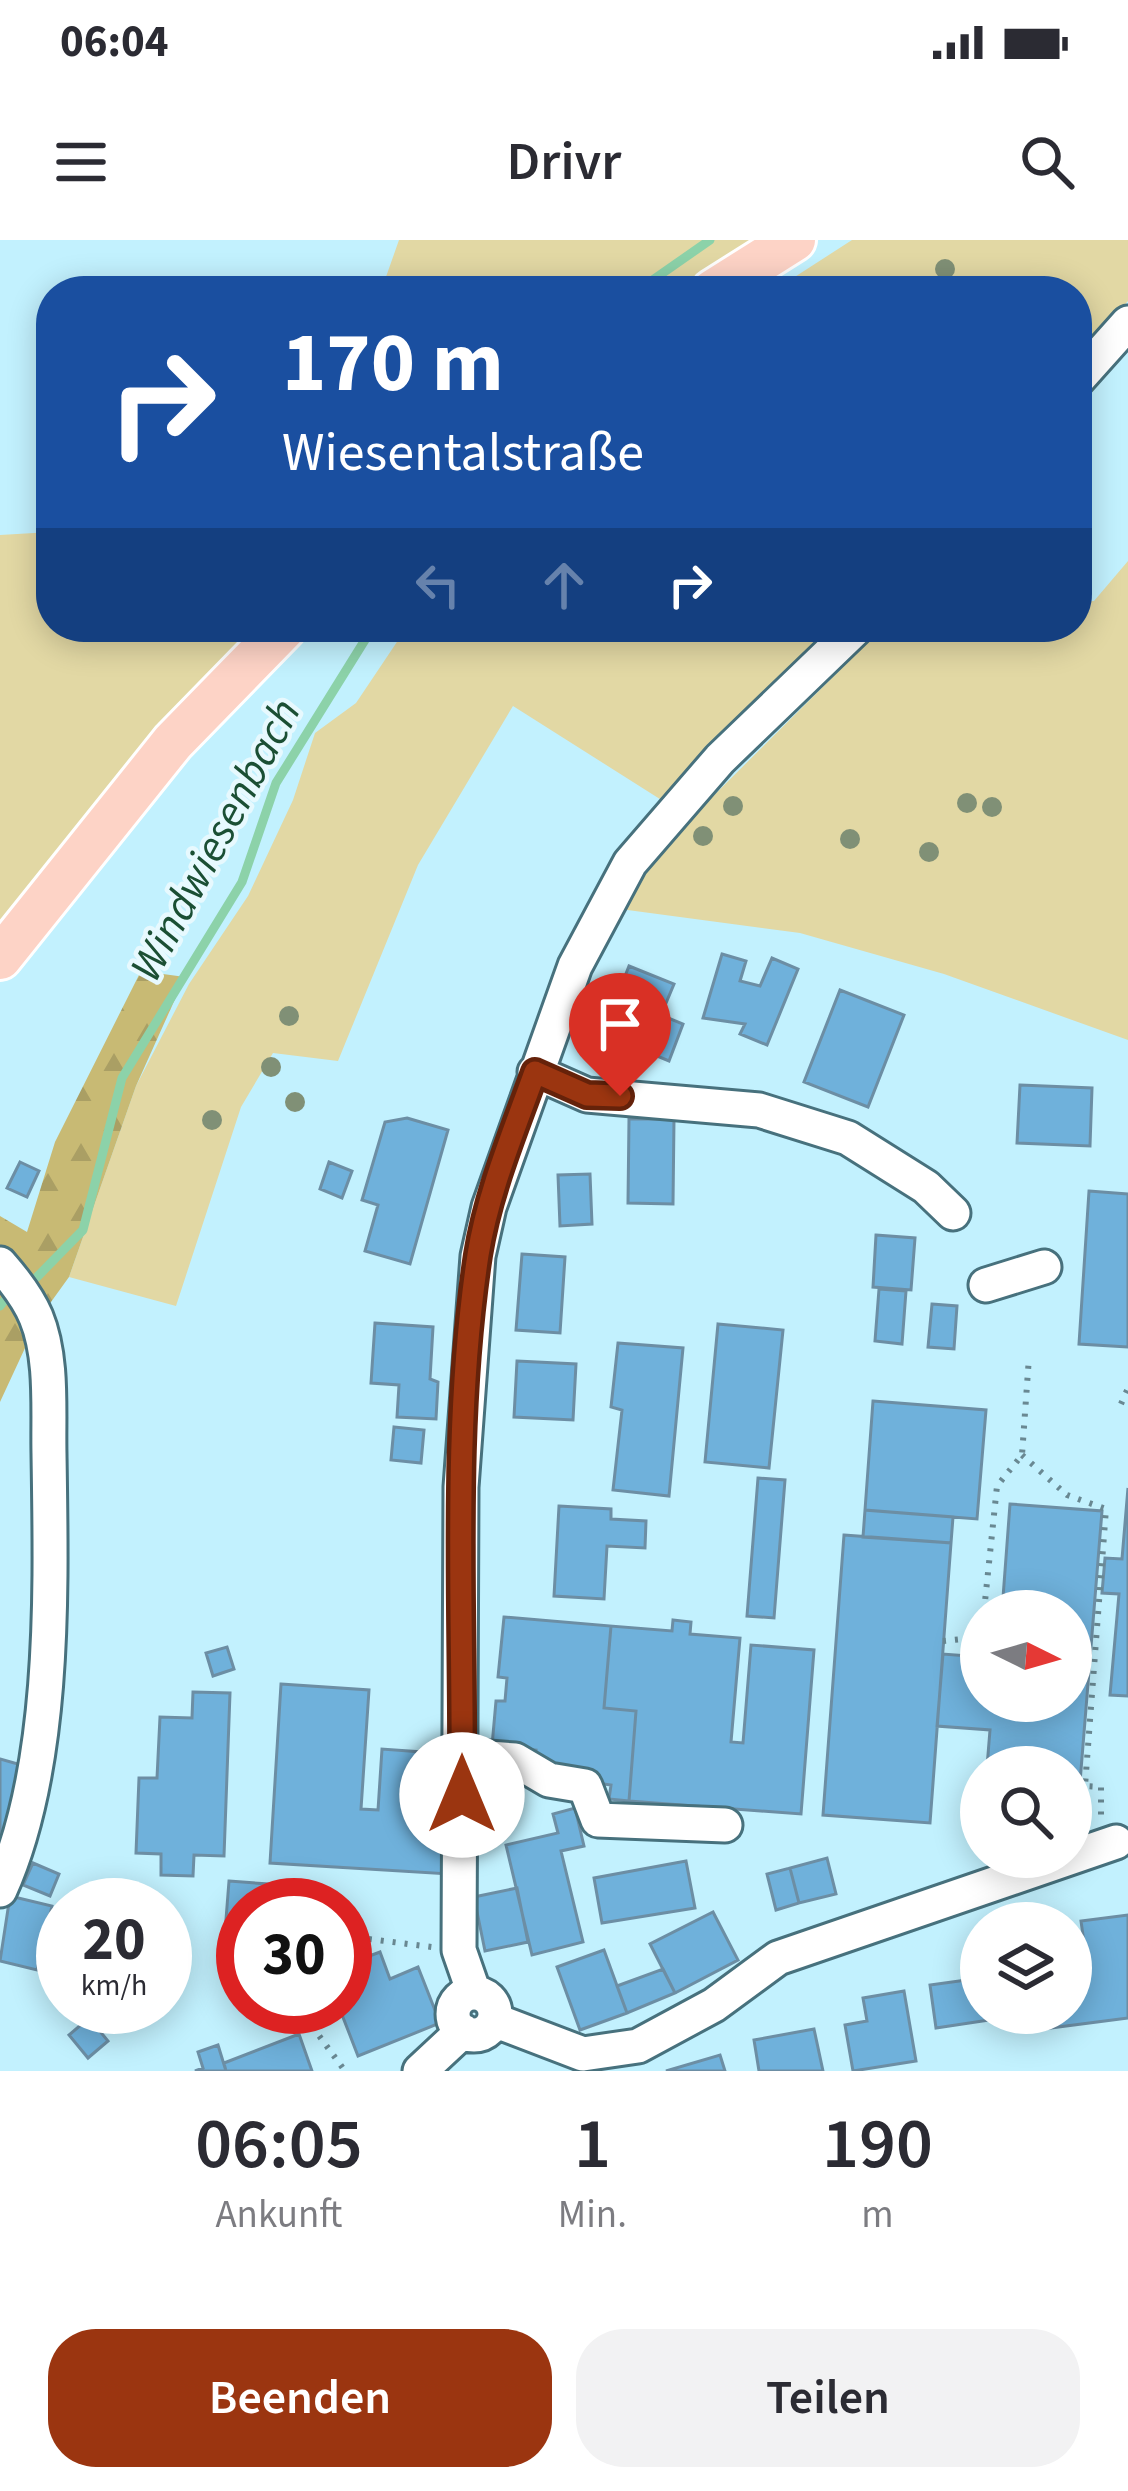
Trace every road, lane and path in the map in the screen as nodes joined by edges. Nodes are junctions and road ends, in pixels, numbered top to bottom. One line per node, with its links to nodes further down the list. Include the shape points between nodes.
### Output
1 (794, 240): 2 (main road)
2 (736, 276)
3 (1128, 322): 4 (street)
4 (1092, 363)
5 (270, 642): 7 (main road, via 173,742)
6 (841, 642): 8 (street, via 720,759 630,863 575,966)
7 (0, 958)
8 (535, 1072): 9 (street, via 587,1095 759,1110 848,1138 926,1187); 20 (street, via 478,1256 461,1487)
9 (953, 1214)
10 (0, 1264): 23 (street, via 38,1320 47,1376 52,1619 20,1834)
11 (1044, 1267): 12 (street)
12 (986, 1285)
13 (1029, 1357): 16 (path)
14 (1128, 1388): 15 (path)
15 (1121, 1404)
16 (1022, 1455): 17 (path, via 997,1486); 22 (path, via 1067,1495 1106,1509 1085,1786 1101,1787)
17 (986, 1590)
18 (960, 1639): 19 (path)
19 (944, 1641)
20 (462, 1756): 21 (street, via 514,1760 548,1780 585,1786 598,1820); 25 (street)
21 (725, 1825)
22 (1110, 1844): 26 (street, via 778,1958 638,2046 583,2054)
23 (0, 1891)
24 (372, 1939): 25 (path)
25 (459, 1950): 26 (street, via 474,1993 491,2001)
26 (478, 2026): 29 (street)
27 (318, 2034): 28 (path)
28 (345, 2071)
29 (420, 2071)

